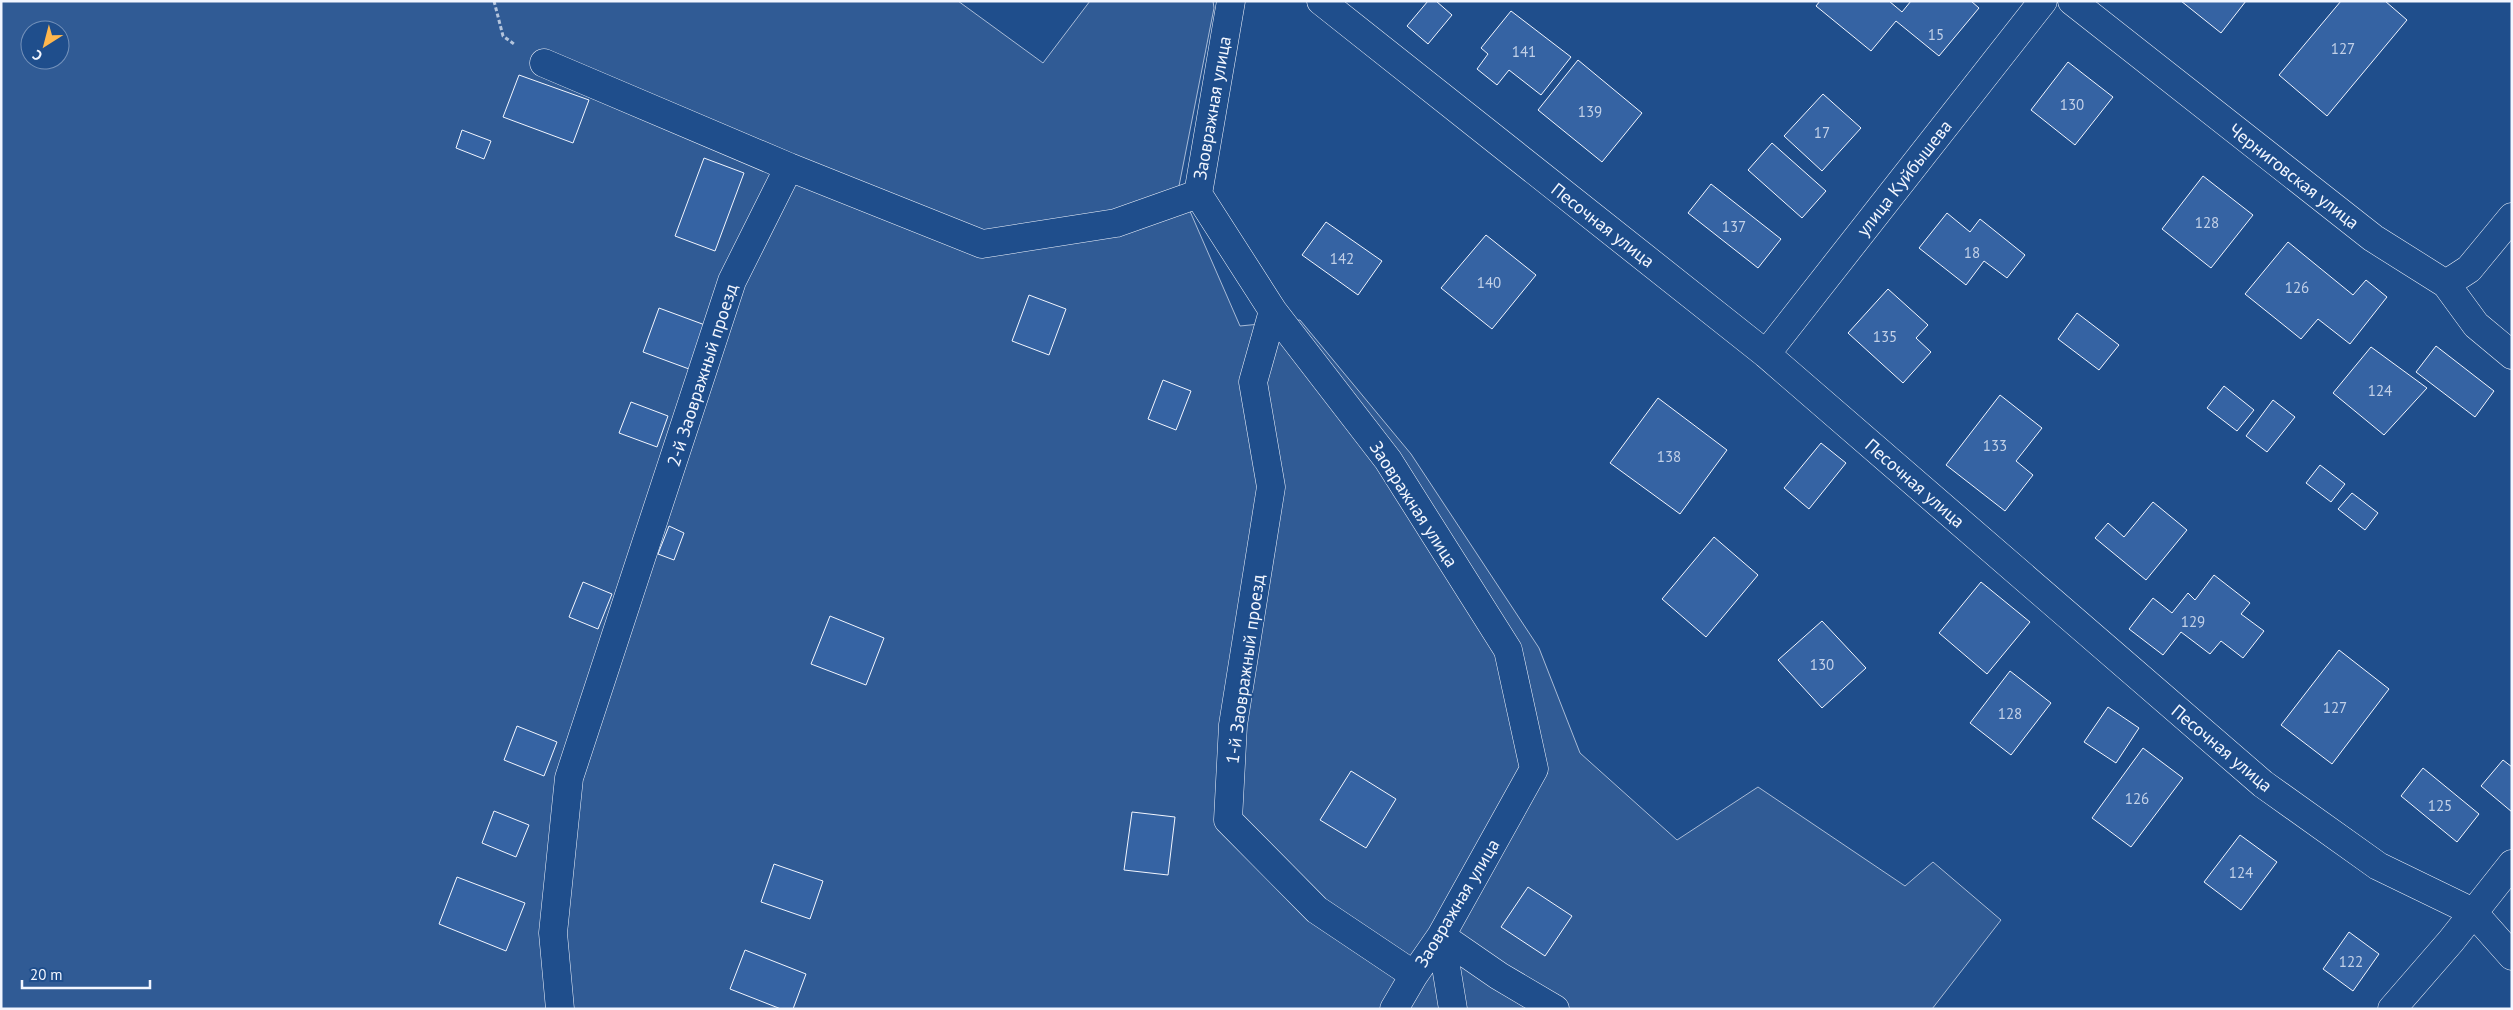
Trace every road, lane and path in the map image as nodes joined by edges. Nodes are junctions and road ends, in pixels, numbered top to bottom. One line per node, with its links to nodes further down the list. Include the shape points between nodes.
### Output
1 (494, 1): 6 (path, via 503,36)
2 (1231, 1): 8 (street, Заовражная улица)
3 (1321, 1): 12 (street, Песочная улица)
4 (2042, 1): 12 (street, улица Куйбышева)
5 (2072, 1): 10 (street, Черниговская улица, via 2373,238)
6 (544, 63): 7 (street)
7 (789, 167): 8 (street, via 982,244 1116,222); 19 (street, 2-й Заовражный проезд, via 732,281 568,778 553,933)
8 (1198, 194): 11 (street, Заовражная улица)
9 (2512, 217): 10 (street, via 2469,269)
10 (2446, 284): 13 (street, Черниговская улица, via 2476,325)
11 (1273, 311): 16 (street, Заовражная улица, via 1388,460 1508,650 1534,769); 18 (street, 1-й Заовражный проезд, via 1253,382 1271,487 1233,725 1228,820 1317,910)
12 (1766, 354): 15 (street, Песочная улица, via 2262,784 2378,866)
13 (2512, 354)
14 (2512, 864): 15 (street)
15 (2473, 912): 17 (street, Песочная улица); 23 (street)
16 (1441, 936): 18 (street, Заовражная улица); 21 (street); 22 (street)
17 (2512, 956)
18 (1414, 975): 20 (street, Заовражная улица)
19 (560, 1009)
20 (1394, 1009)
21 (1453, 1009)
22 (1554, 1009)
23 (2392, 1009)

